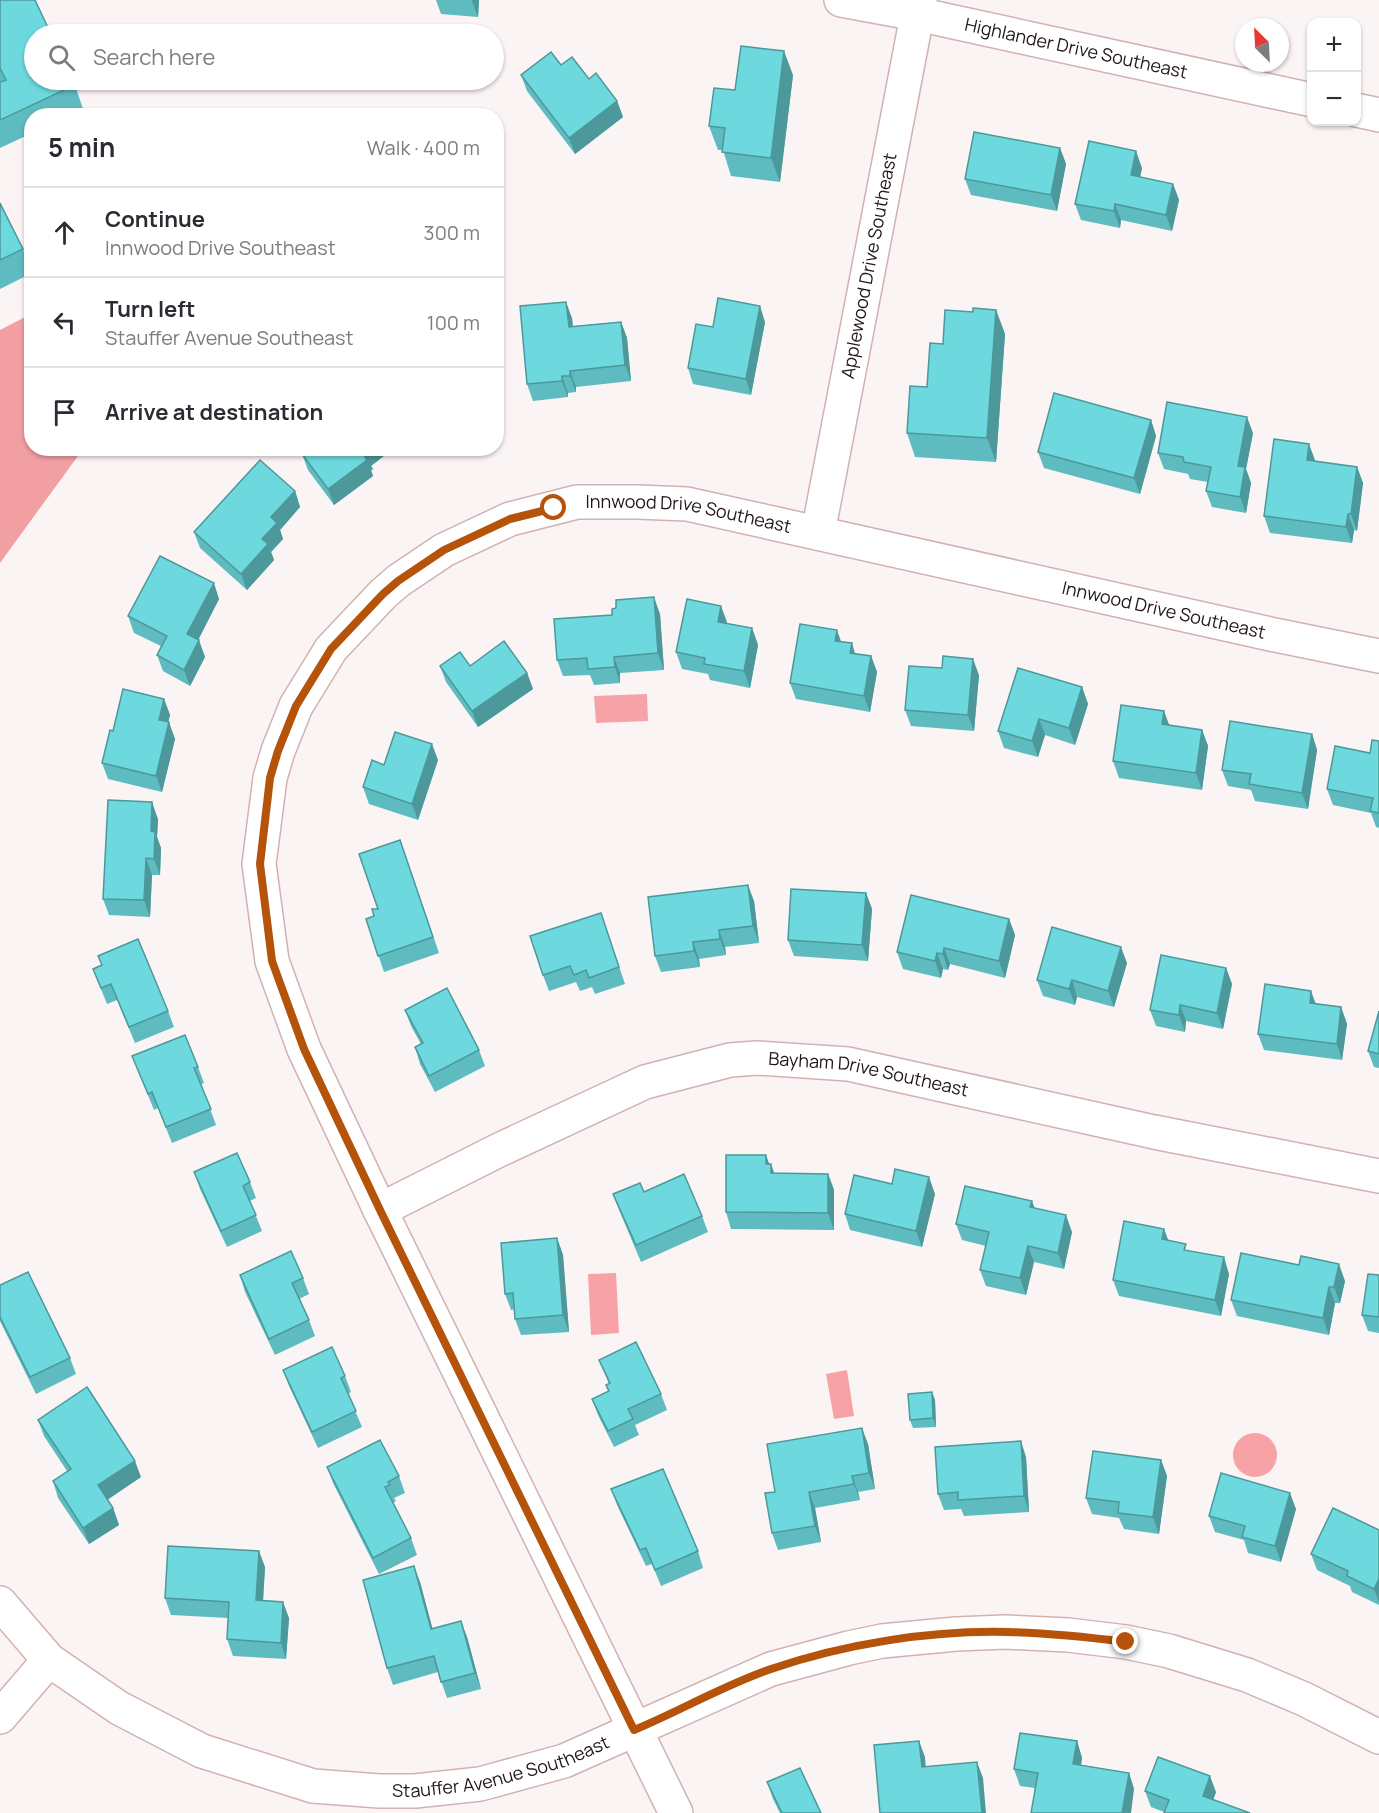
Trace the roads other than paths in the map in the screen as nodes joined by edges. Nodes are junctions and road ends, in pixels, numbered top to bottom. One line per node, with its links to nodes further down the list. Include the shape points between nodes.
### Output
1 (841, 0): 2 (street, Highlander Drive Southeast)
2 (919, 7): 3 (street, Highlander Drive Southeast); 6 (street, Applewood Drive Southeast)
3 (1307, 99)
4 (1361, 111): 5 (street)
5 (1379, 115)
6 (818, 533): 7 (street, Innwood Drive Southeast); 9 (street, Innwood Drive Southeast, via 687,504 577,502 510,519 444,550 383,594 331,649 296,706 278,751 270,778 260,864 277,979 304,1049)
7 (1379, 656)
8 (1379, 1176): 9 (street, Bayham Drive Southeast, via 1154,1132 848,1064 757,1058 730,1060 645,1082)
9 (380, 1210): 13 (street, Innwood Drive Southeast)
10 (0, 1603): 11 (street, Stauffer Avenue Southeast)
11 (50, 1660): 12 (street); 13 (street, Stauffer Avenue Southeast, via 119,1708 202,1751 313,1786 415,1791 480,1784 564,1761)
12 (0, 1717)
13 (634, 1730): 14 (street, Stauffer Avenue Southeast, via 771,1669 830,1653 893,1640 1005,1632 1088,1637 1169,1651 1304,1699); 15 (street, Innwood Drive Southeast)
14 (1379, 1737)
15 (676, 1813)

